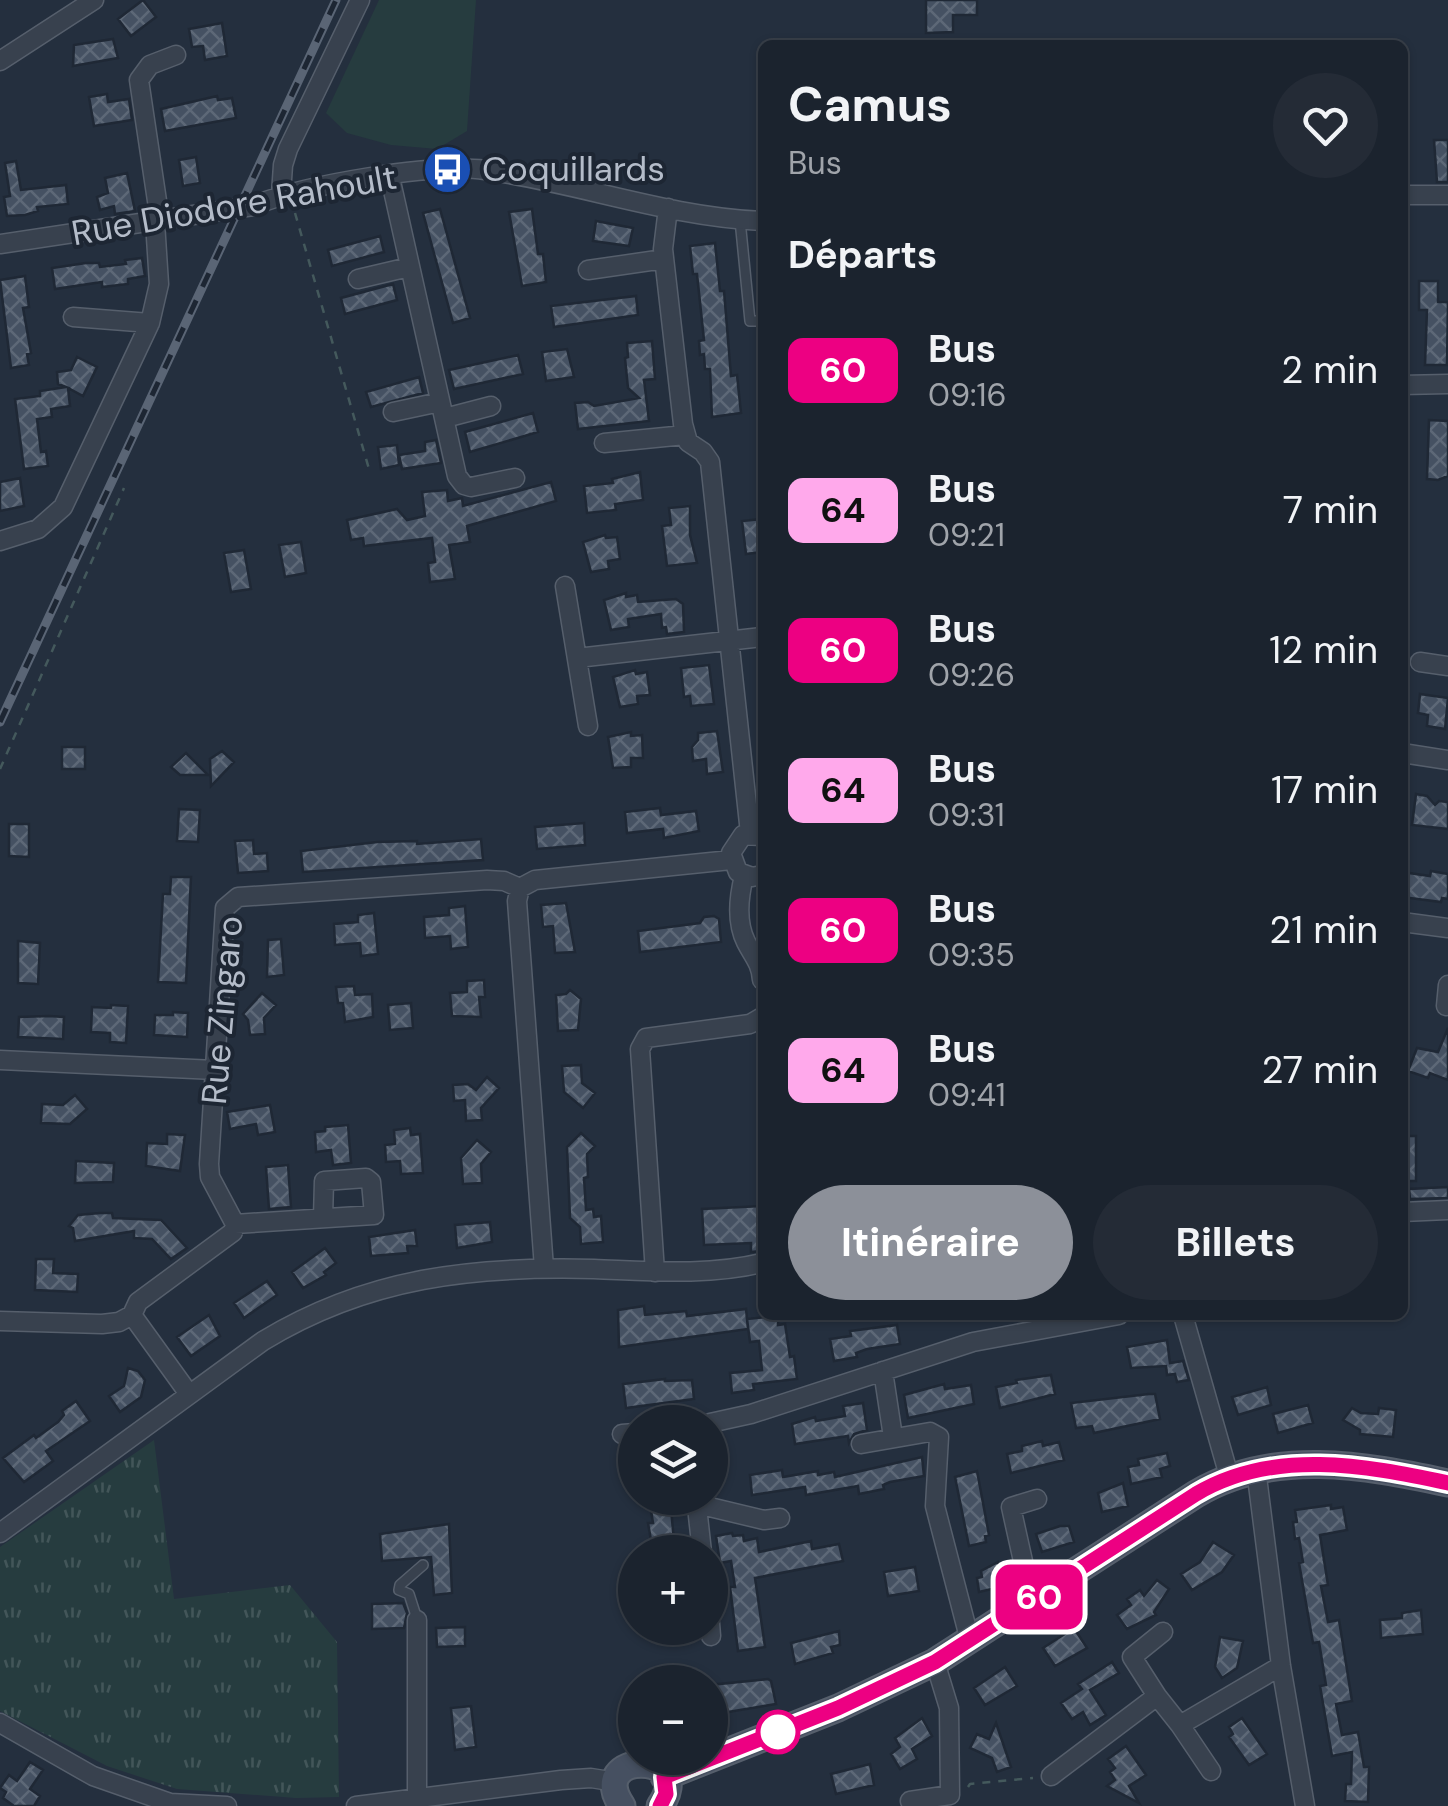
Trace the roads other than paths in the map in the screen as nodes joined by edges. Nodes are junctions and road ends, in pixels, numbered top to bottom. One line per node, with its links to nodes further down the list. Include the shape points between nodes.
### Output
1 (94, 0): 4 (street)
2 (360, 0): 6 (street, via 288,149)
3 (176, 54): 11 (street, via 150,65 139,80)
4 (0, 61)
5 (390, 176): 6 (street, Rue Diodore Rahoult); 9 (street, Rue Diodore Rahoult, via 488,170); 15 (street)
6 (286, 193): 11 (street, Rue Diodore Rahoult, via 253,206)
7 (1408, 195): 8 (street)
8 (1448, 195)
9 (668, 208): 10 (street, Rue Diodore Rahoult); 14 (street)
10 (740, 220): 12 (street, Rue Diodore Rahoult); 19 (lane, via 750,322)
11 (158, 221): 13 (street, Rue Diodore Rahoult); 20 (street, via 159,284)
12 (758, 221)
13 (0, 244)
14 (664, 259): 16 (street); 26 (street)
15 (409, 266): 17 (street); 24 (street)
16 (588, 270)
17 (358, 278)
18 (72, 316): 20 (street)
19 (758, 321)
20 (150, 322): 29 (street, via 64,507 38,529)
21 (1448, 384): 22 (street)
22 (1408, 385)
23 (492, 406): 24 (street)
24 (442, 410): 25 (street); 28 (street, via 464,485)
25 (393, 412)
26 (685, 435): 27 (street); 32 (street, via 710,462)
27 (604, 443)
28 (515, 478)
29 (0, 541)
30 (565, 586): 33 (street)
31 (758, 637): 32 (street)
32 (730, 640): 33 (street); 39 (street)
33 (577, 658): 36 (street)
34 (1420, 662): 35 (street)
35 (1448, 666)
36 (588, 726)
37 (1408, 754): 38 (street)
38 (1448, 760)
39 (756, 834): 40 (street, via 737,840)
40 (731, 860): 41 (street); 42 (street, via 536,880)
41 (753, 875): 45 (street, via 739,897 744,938)
42 (520, 888): 50 (street, Rue Zingaro, via 487,880 230,900 223,919); 56 (street)
43 (1408, 923): 44 (street)
44 (1448, 928)
45 (758, 959)
46 (1448, 986): 47 (street)
47 (1446, 1006)
48 (758, 1020): 57 (street, via 646,1038 640,1049)
49 (0, 1060): 50 (street)
50 (215, 1070): 54 (street, Rue Zingaro, via 210,1177)
51 (1448, 1210): 52 (street)
52 (1408, 1212)
53 (323, 1218): 54 (street)
54 (235, 1224): 58 (street, via 138,1302)
55 (758, 1264): 57 (street)
56 (544, 1268): 57 (street); 63 (street, via 466,1272 370,1292 294,1322)
57 (655, 1272)
58 (132, 1316): 61 (street, via 102,1324); 63 (street)
59 (1092, 1320): 62 (street, via 973,1342)
60 (1184, 1320): 68 (street)
61 (0, 1321)
62 (883, 1372): 64 (street); 65 (street)
63 (188, 1394): 73 (street)
64 (728, 1418)
65 (894, 1437): 66 (street); 78 (street, via 938,1437 935,1506)
66 (861, 1444)
67 (1256, 1470): 68 (street); 69 (street, via 1363,1466); 80 (street)
68 (1229, 1476): 75 (street)
69 (1448, 1483)
70 (1037, 1498): 75 (street, via 1011,1506)
71 (728, 1510): 72 (street)
72 (780, 1518)
73 (0, 1533)
74 (423, 1565): 76 (lane, via 399,1590 409,1594)
75 (1032, 1602): 78 (street)
76 (417, 1621): 88 (street)
77 (1163, 1632): 81 (street, via 1132,1657)
78 (970, 1641): 79 (street)
79 (935, 1662): 86 (street); 89 (street, via 949,1708 950,1795)
80 (1281, 1666): 83 (street); 93 (street)
81 (1158, 1696): 83 (street); 85 (street)
82 (0, 1723): 90 (street, via 94,1776 170,1803)
83 (1180, 1725): 84 (street)
84 (1211, 1771)
85 (1052, 1776)
86 (664, 1777): 87 (street, via 652,1764 626,1768); 92 (street)
87 (619, 1794): 88 (street, via 592,1778)
88 (416, 1798): 91 (street)
89 (910, 1800)
90 (227, 1806)
91 (356, 1806)
92 (660, 1806)
93 (1305, 1806)

